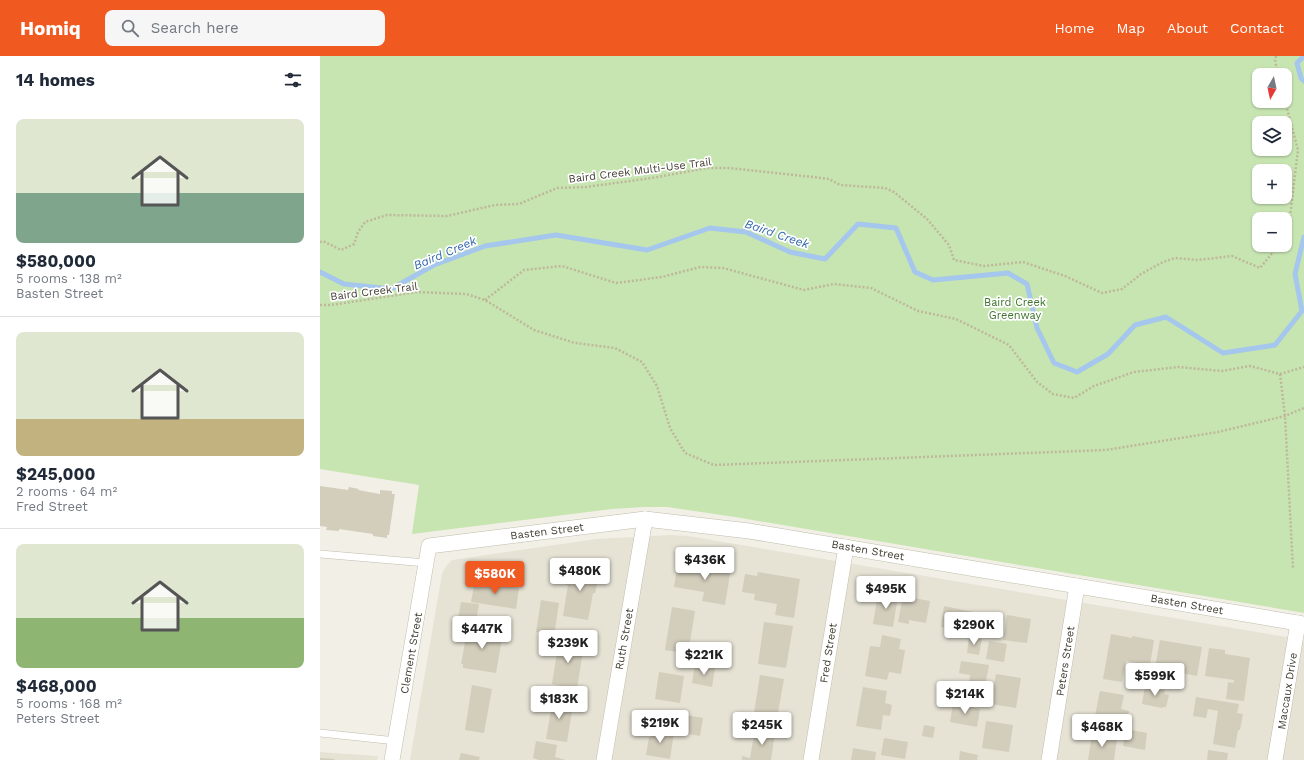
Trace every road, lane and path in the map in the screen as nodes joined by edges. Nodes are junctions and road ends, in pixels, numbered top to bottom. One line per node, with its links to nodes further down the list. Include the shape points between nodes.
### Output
1 (1276, 56): 2 (path)
2 (1277, 68)
3 (1287, 108): 4 (path, via 1298,150)
4 (1290, 212)
5 (320, 242): 6 (path, Baird Creek Multi-Use Trail, via 323,241 341,250 354,244 365,222 387,215 447,216 495,205 519,204 558,188 586,187 707,168 729,168 829,179 840,185 885,188 894,192 927,219 949,245 954,260 984,266 1023,262 1065,276 1102,293 1122,289 1141,274 1175,258 1198,260 1232,256 1260,268)
6 (1273, 252)
7 (485, 300): 8 (path, Baird Creek Trail, via 466,294 416,292); 10 (path, via 524,270 562,266 616,283 662,277 700,267 723,268 804,290 834,284 871,288 918,311 956,319 1009,345 1037,382 1053,394 1074,398 1094,386 1134,372 1178,367 1222,371 1250,366); 12 (path, Baird Creek Trail, via 534,330 575,343 615,348 642,362 657,386 670,428 685,453 714,465 1106,450 1218,432)
8 (320, 305)
9 (1304, 367): 10 (path)
10 (1280, 374): 12 (path)
11 (1304, 408): 12 (path)
12 (1285, 416): 18 (path)
13 (645, 519): 14 (street, Basten Street); 15 (street, Basten Street, via 749,531); 24 (street, Ruth Street)
14 (429, 546): 17 (street, Clement Street)
15 (846, 547): 19 (street, Basten Street); 25 (street, Fred Street)
16 (320, 554): 17 (lane)
17 (426, 563): 22 (street, Clement Street)
18 (1293, 569)
19 (1077, 586): 20 (street, Basten Street); 26 (street, Peters Street)
20 (1301, 623): 27 (street, Maccaux Drive)
21 (320, 733): 22 (lane)
22 (396, 741): 23 (street, Clement Street)
23 (392, 760)
24 (604, 760)
25 (811, 760)
26 (1049, 760)
27 (1275, 760)

